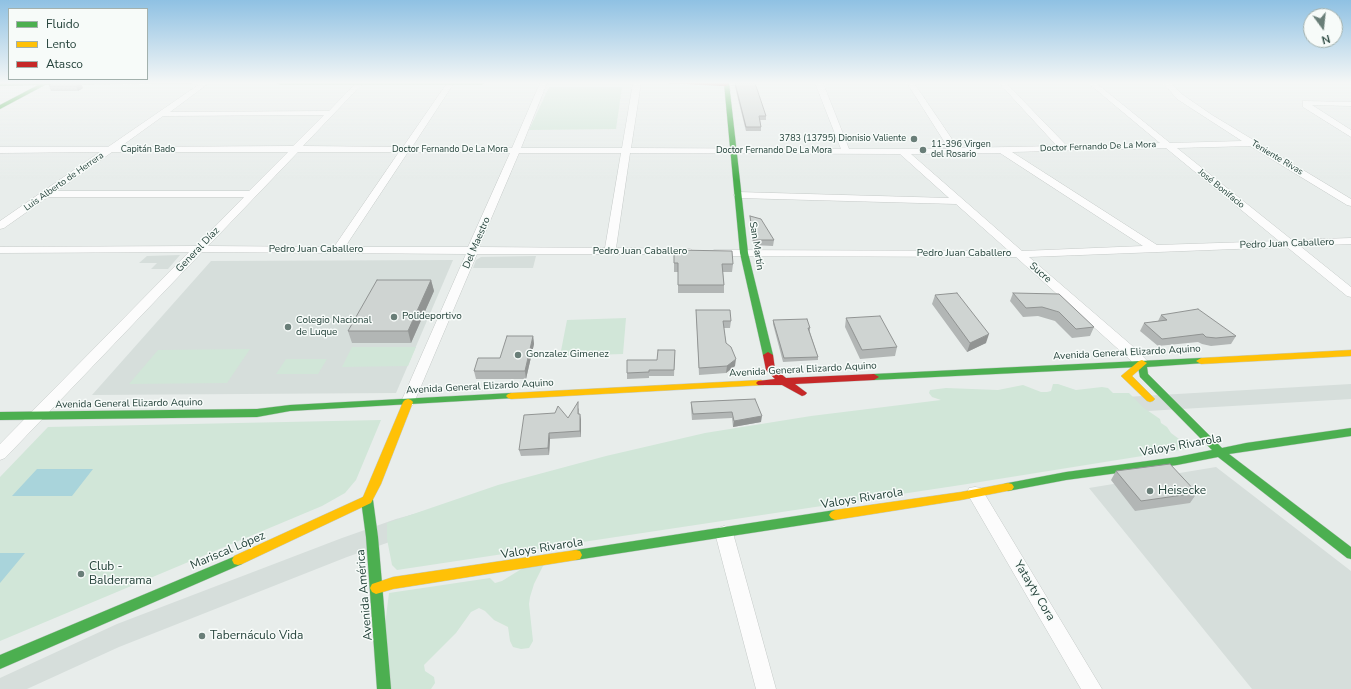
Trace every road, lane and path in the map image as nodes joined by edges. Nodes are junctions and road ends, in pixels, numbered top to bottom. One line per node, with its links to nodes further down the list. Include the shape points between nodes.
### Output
1 (160, 115): 19 (street, Luis Alberto de Herrera)
2 (329, 115): 17 (street, General Díaz)
3 (429, 115): 20 (street)
4 (531, 115): 21 (street, Del Maestro)
5 (632, 115): 22 (street)
6 (729, 115): 24 (street, San Martín)
7 (832, 115): 27 (street)
8 (931, 115): 26 (street)
9 (1033, 115): 16 (street)
10 (1130, 115): 15 (street, José Bonifacio)
11 (1206, 115): 14 (street, Teniente Rivas)
12 (1322, 115): 13 (street)
13 (1351, 134)
14 (1253, 143): 15 (street, Doctor Fernando De La Mora); 32 (street, Teniente Rivas)
15 (1167, 146): 16 (street, Doctor Fernando De La Mora); 35 (street, José Bonifacio)
16 (1064, 148): 23 (street, Doctor Fernando De La Mora)
17 (296, 149): 19 (street, Capitán Bado); 20 (street, Doctor Fernando De La Mora); 29 (street, General Díaz)
18 (0, 150): 19 (street, Capitán Bado)
19 (109, 150): 28 (street, Luis Alberto de Herrera)
20 (405, 150): 21 (street, Doctor Fernando De La Mora); 39 (street)
21 (516, 150): 22 (street, Doctor Fernando De La Mora); 40 (street, Del Maestro)
22 (627, 150): 24 (street, Doctor Fernando De La Mora); 41 (street)
23 (1002, 150): 26 (street, Doctor Fernando De La Mora); 36 (street)
24 (733, 151): 27 (street, Doctor Fernando De La Mora); 30 (street, San Martín)
25 (902, 151): 26 (street, Doctor Fernando De La Mora); 27 (street, Doctor Fernando De La Mora); 31 (street, Sucre)
26 (955, 151)
27 (846, 152)
28 (46, 194): 29 (street); 33 (street, Luis Alberto de Herrera)
29 (252, 194): 37 (street, General Díaz)
30 (738, 195): 31 (street); 42 (street, San Martín)
31 (959, 201): 43 (street, Sucre)
32 (1351, 203)
33 (0, 226)
34 (1351, 241): 35 (street, Pedro Juan Caballero)
35 (1289, 244): 36 (street, Pedro Juan Caballero); 44 (street, José Bonifacio)
36 (1154, 248): 43 (street, Pedro Juan Caballero)
37 (199, 249): 38 (street, Pedro Juan Caballero); 39 (street, Pedro Juan Caballero); 56 (street, General Díaz)
38 (0, 250)
39 (337, 250): 40 (street, Pedro Juan Caballero)
40 (474, 251): 41 (street, Pedro Juan Caballero); 50 (street, Del Maestro)
41 (610, 252): 42 (street, Pedro Juan Caballero)
42 (744, 253): 43 (street, Pedro Juan Caballero); 48 (street, San Martín, via 770,370)
43 (1019, 254): 46 (street, Sucre, via 1132,353)
44 (1351, 293)
45 (1351, 353): 46 (street, Avenida General Elizardo Aquino)
46 (1142, 369): 47 (street, Avenida General Elizardo Aquino); 48 (street, Avenida General Elizardo Aquino); 51 (street, Avenida General Elizardo Aquino, via 1122,376); 62 (street)
47 (1159, 374)
48 (784, 382): 49 (street, San Martín, via 806,393); 50 (street, Avenida General Elizardo Aquino)
49 (788, 394)
50 (408, 402): 52 (street, Avenida General Elizardo Aquino, via 290,408); 53 (street)
51 (1156, 404)
52 (257, 413): 56 (street, Avenida General Elizardo Aquino); 57 (street, Avenida General Elizardo Aquino)
53 (408, 414): 54 (street); 64 (street)
54 (389, 415)
55 (0, 416): 56 (street, Avenida General Elizardo Aquino)
56 (36, 416): 60 (street, General Díaz)
57 (299, 417)
58 (1348, 434): 62 (street, Valoys Rivarola)
59 (1197, 444): 61 (street)
60 (0, 454)
61 (1207, 454): 62 (street, Valoys Rivarola); 63 (street, Valoys Rivarola)
62 (1224, 455): 66 (street)
63 (975, 493): 65 (street, Valoys Rivarola); 71 (street, Yatayty Cora)
64 (367, 500): 67 (street, Avenida América); 68 (street, Mariscal López, via 263,549)
65 (724, 533): 67 (street, Valoys Rivarola, via 394,583); 70 (street)
66 (1351, 554)
67 (376, 588): 69 (street, Avenida América)
68 (0, 662)
69 (384, 689)
70 (766, 689)
71 (1092, 689)

